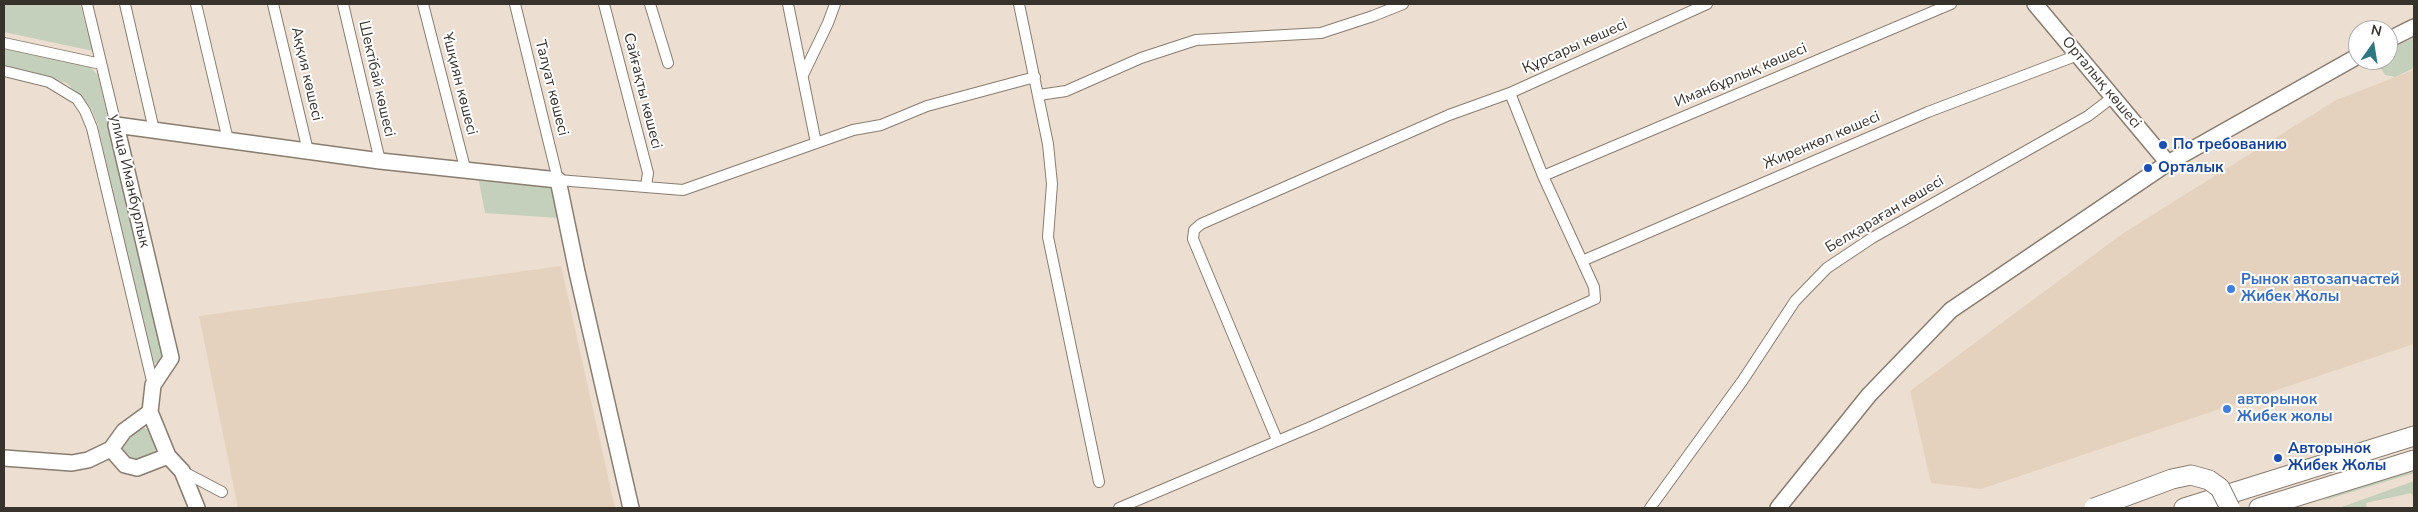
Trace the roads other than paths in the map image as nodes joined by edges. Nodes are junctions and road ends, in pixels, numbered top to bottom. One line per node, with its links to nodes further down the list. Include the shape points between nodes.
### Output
1 (87, 4): 22 (street, улица Иманбурлык)
2 (125, 4): 31 (street)
3 (196, 4): 32 (street)
4 (274, 4): 34 (street, Аққия көшесі)
5 (343, 4): 35 (street, Шектібай көшесі)
6 (423, 4): 38 (street, Ұшқиян көшесі)
7 (515, 4): 40 (street, Талуат көшесі)
8 (604, 4): 41 (street, Сайғақты көшесі, via 648,173)
9 (650, 4): 23 (street)
10 (788, 4): 25 (street)
11 (835, 4): 25 (street)
12 (1019, 4): 26 (street)
13 (1403, 4): 28 (street, via 1321,33 1196,40 1141,58 1066,91)
14 (1707, 4): 27 (street, Құрсары көшесі)
15 (1951, 4): 39 (street, Иманбұрлық көшесі)
16 (2038, 5): 20 (street, Орталық көшесі)
17 (2414, 26): 18 (street)
18 (2398, 35)
19 (4, 43): 22 (street)
20 (2078, 56): 29 (street, Орталық көшесі); 42 (street, Жиренкөл көшесі, via 1928,112)
21 (2348, 62): 37 (street)
22 (101, 64): 30 (street, улица Иманбурлык)
23 (668, 64)
24 (4, 72): 43 (street, via 56,86 77,99 85,111 92,128)
25 (803, 76): 33 (street)
26 (1035, 77): 28 (street); 33 (street, via 927,106 881,125 853,130)
27 (1510, 93): 39 (street); 46 (street, Құрсары көшесі, via 1449,115 1201,224 1194,230 1193,239)
28 (1039, 95): 52 (street, via 1052,184 1048,237)
29 (2113, 97): 37 (street, Орталық көшесі); 57 (street, Белқараған көшесі, via 2088,116 1872,238 1827,268 1795,301 1743,380)
30 (116, 125): 31 (street); 36 (street, улица Иманбурлык)
31 (149, 129): 32 (street); 36 (street, via 131,139)
32 (228, 140): 34 (street)
33 (816, 143): 41 (street, via 684,190)
34 (308, 151): 35 (street)
35 (380, 161): 38 (street)
36 (125, 162): 43 (street, улица Иманбурлык, via 171,358)
37 (2168, 163): 58 (street, via 1950,310 1869,395)
38 (466, 172): 40 (street)
39 (1544, 176): 42 (street)
40 (558, 180): 41 (street); 55 (street)
41 (646, 186)
42 (1582, 261): 46 (street, via 1594,287 1596,296 1592,302)
43 (153, 384): 44 (street)
44 (150, 412): 47 (street, via 124,431); 48 (street)
45 (2414, 436): 60 (highway)
46 (1277, 440): 56 (street)
47 (110, 449): 48 (street, via 125,465 137,468); 49 (street, via 88,460 72,463)
48 (168, 456): 51 (street)
49 (4, 458)
50 (2414, 460): 62 (highway)
51 (182, 471): 53 (street); 54 (street)
52 (1099, 482)
53 (222, 492)
54 (197, 508)
55 (631, 508)
56 (1119, 508)
57 (1650, 508)
58 (1778, 508)
59 (2094, 508): 61 (highway, bridge, via 2172,479 2191,476 2209,480 2220,488)
60 (2184, 508)
61 (2230, 508)
62 (2259, 508)

